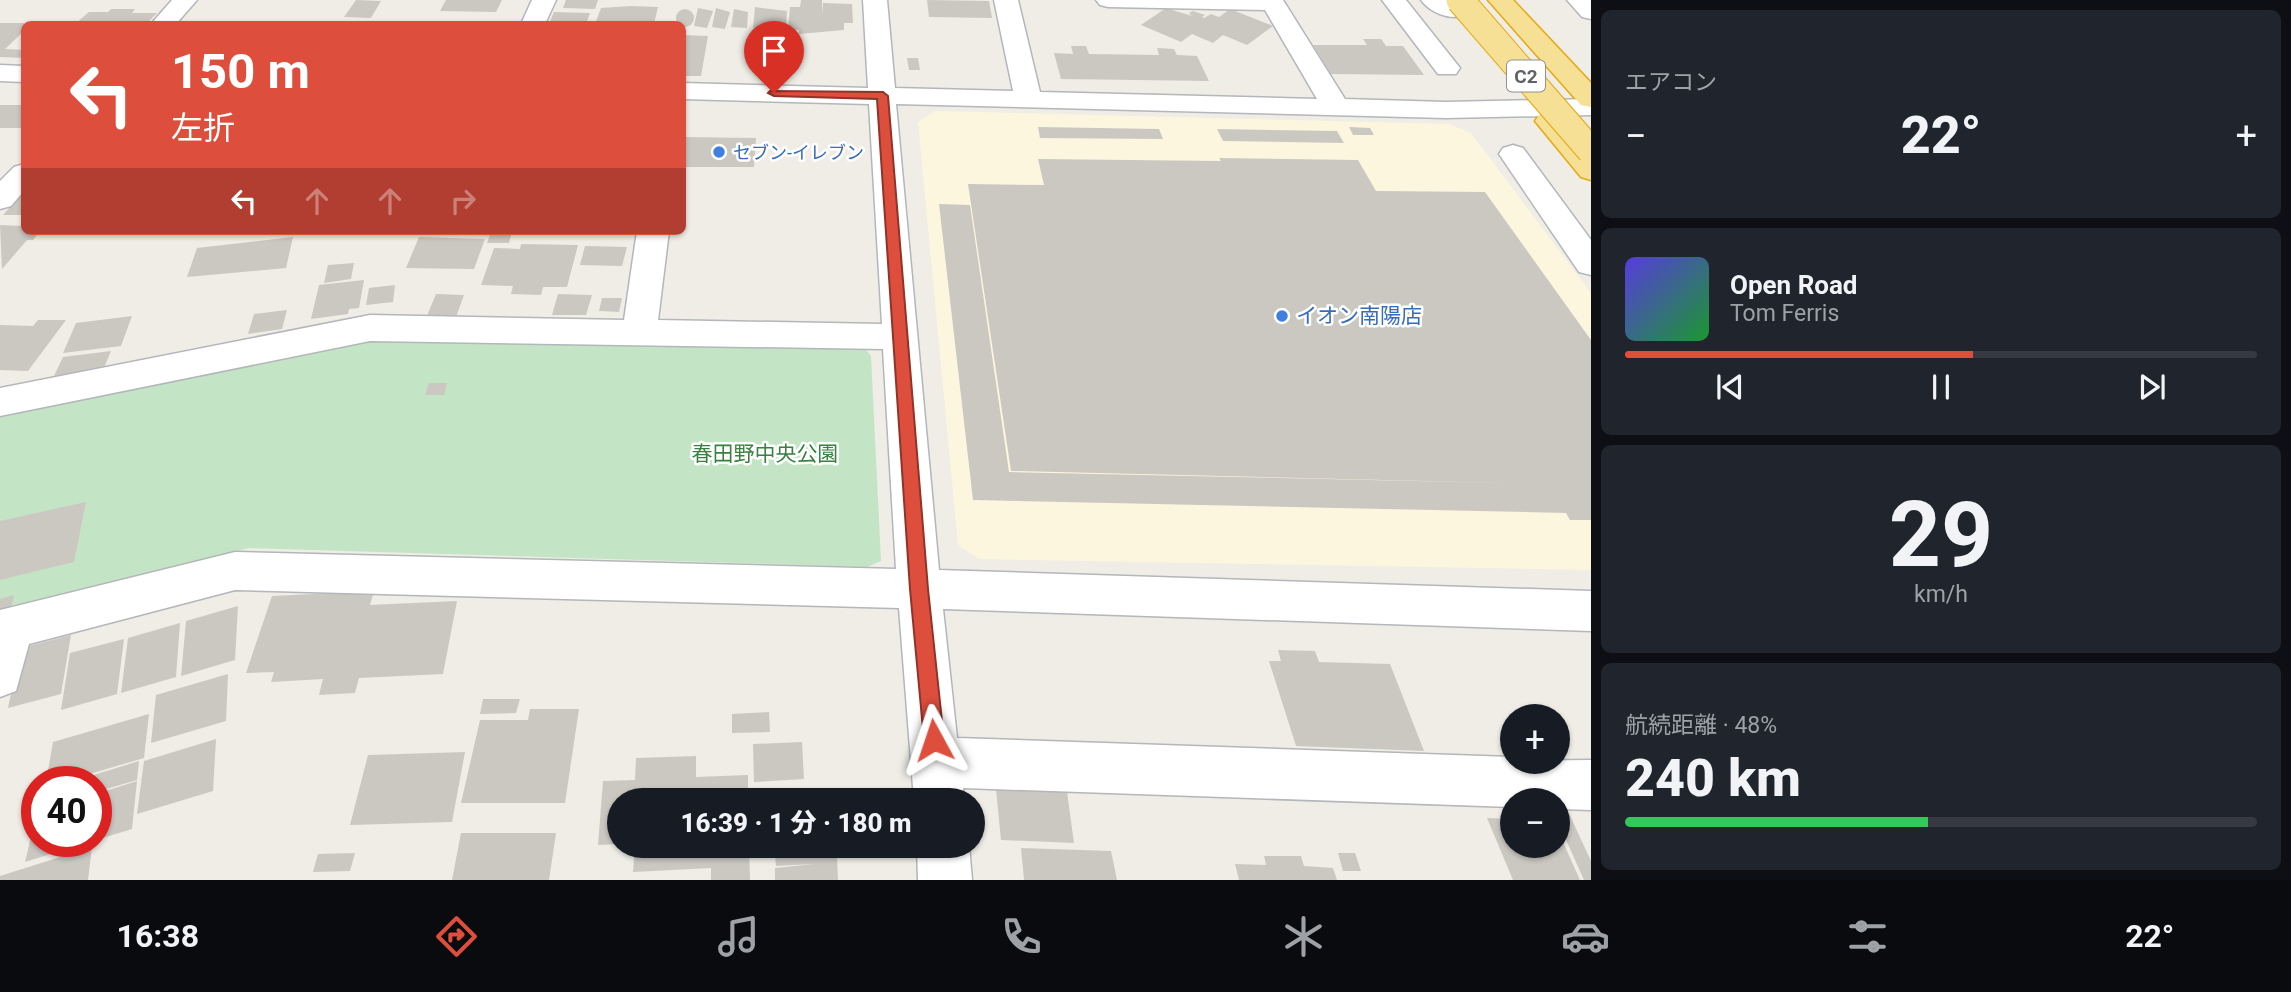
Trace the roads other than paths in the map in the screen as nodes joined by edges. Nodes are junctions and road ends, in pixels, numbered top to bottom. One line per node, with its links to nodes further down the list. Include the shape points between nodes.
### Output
1 (185, 0): 13 (street)
2 (544, 0): 14 (street)
3 (876, 0): 20 (street)
4 (1006, 0): 22 (street)
5 (1108, 0): 10 (street)
6 (1394, 0): 15 (street)
7 (1500, 0): 21 (highway, C2)
8 (1522, 0): 16 (highway)
9 (1578, 0): 12 (street)
10 (1272, 1): 23 (street)
11 (1448, 3): 25 (highway); 26 (highway, C2, bridge)
12 (1591, 12)
13 (166, 21)
14 (534, 21)
15 (1447, 68)
16 (1591, 72)
17 (0, 73): 18 (street)
18 (21, 74)
19 (686, 91): 20 (street)
20 (883, 96): 22 (street); 36 (street)
21 (1591, 99)
22 (1028, 100): 23 (street)
23 (1336, 107): 25 (street)
24 (1591, 107): 25 (street)
25 (1539, 109): 30 (highway)
26 (1591, 151)
27 (1513, 154): 34 (street)
28 (0, 158): 29 (street)
29 (21, 159)
30 (1591, 171)
31 (21, 176): 32 (street)
32 (0, 199)
33 (652, 235): 35 (street)
34 (1591, 264)
35 (639, 333): 36 (street); 37 (street, via 370,328)
36 (900, 337): 38 (street)
37 (0, 402)
38 (919, 589): 39 (street); 40 (street, via 235,571); 42 (street)
39 (1591, 611)
40 (5, 630): 41 (street)
41 (0, 675)
42 (938, 781): 43 (street)
43 (1591, 785)
44 (944, 858): 45 (street)
45 (946, 880)

